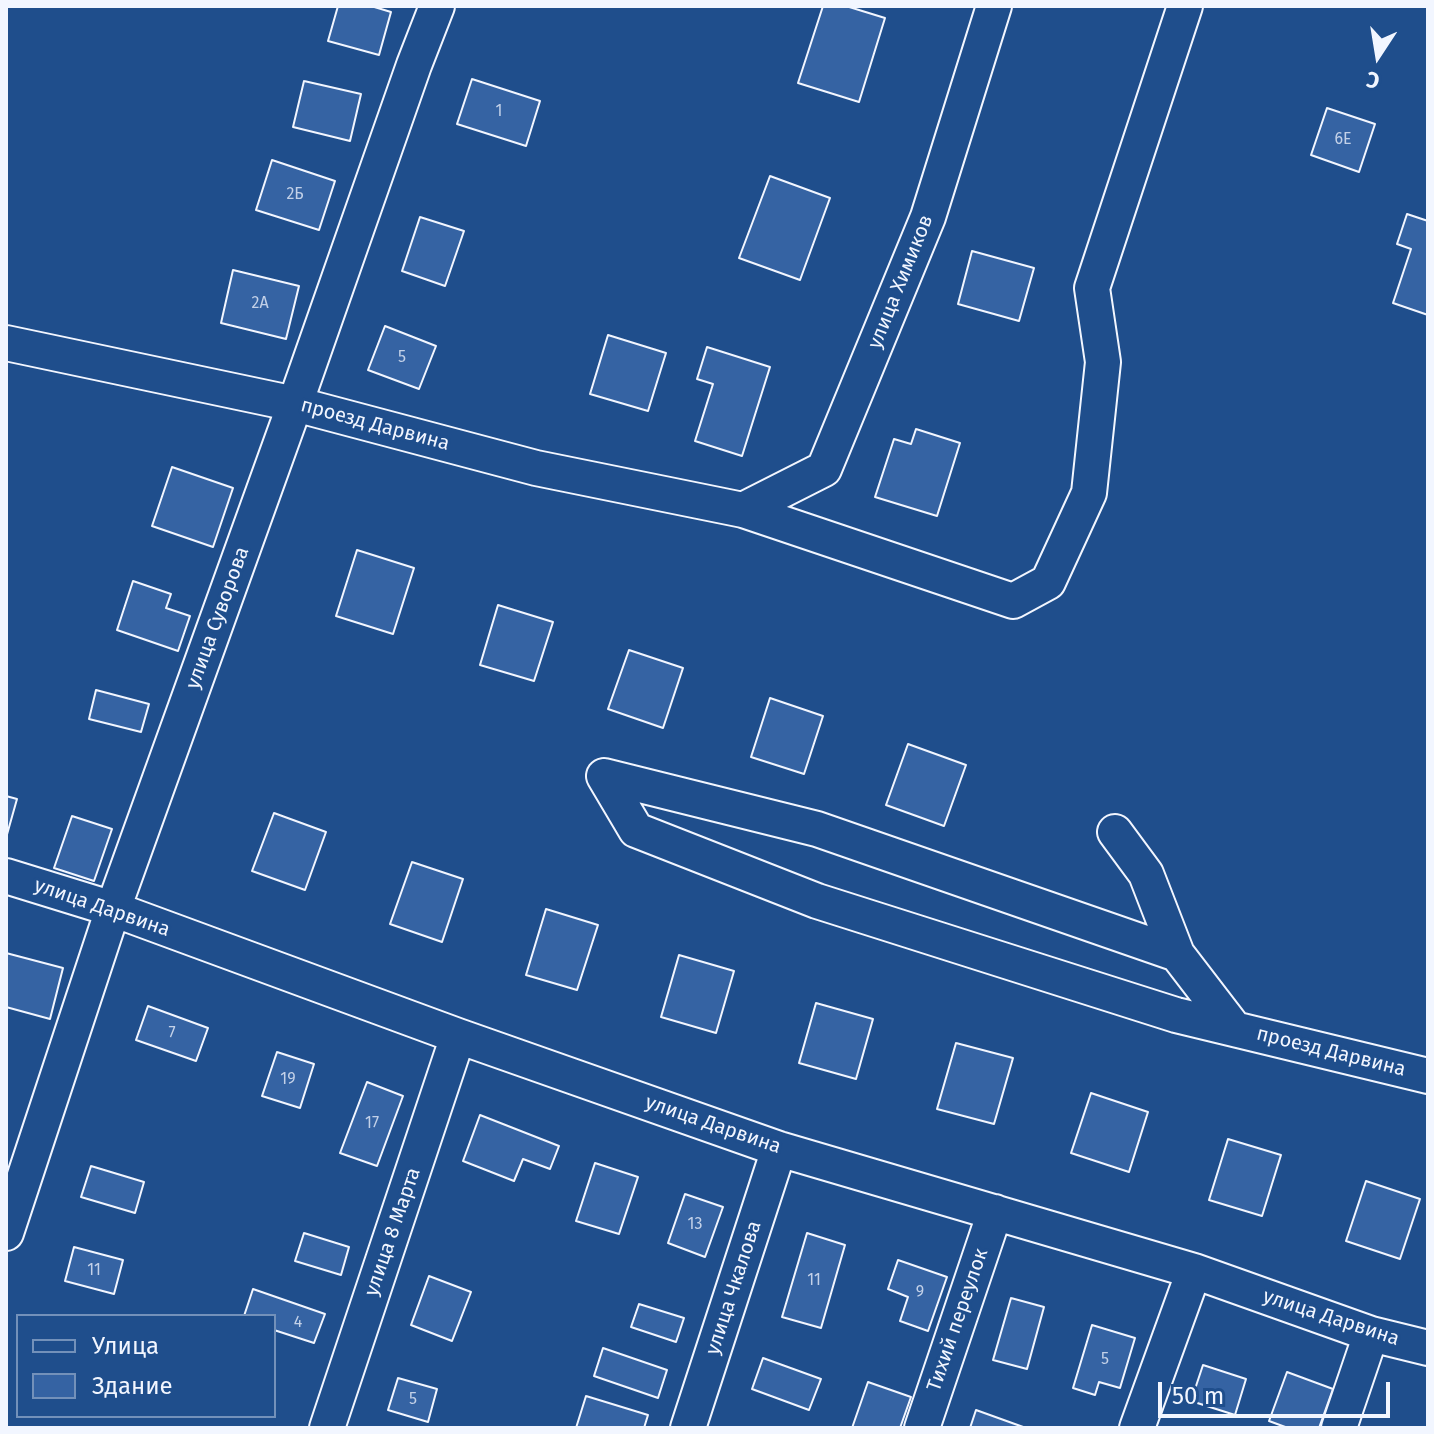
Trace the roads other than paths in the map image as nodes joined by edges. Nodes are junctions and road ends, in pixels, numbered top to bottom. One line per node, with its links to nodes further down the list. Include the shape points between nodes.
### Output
1 (437, 6): 5 (street, улица Суворова)
2 (994, 6): 6 (street, улица Химиков, via 928,217 824,469)
3 (1185, 6): 6 (street, проезд Дарвина, via 1092,288 1103,362 1089,493 1048,582 1013,601)
4 (6, 343): 5 (street, проезд Дарвина)
5 (295, 404): 6 (street, проезд Дарвина, via 536,468); 9 (street, улица Суворова)
6 (743, 510)
7 (1115, 832): 10 (street, via 1146,874)
8 (6, 876): 9 (street, улица Дарвина)
9 (113, 909): 12 (street, улица Дарвина); 16 (street, улица Суворова)
10 (1177, 954): 11 (street); 11 (street, проезд Дарвина, via 817,829 604,776 636,830 817,901 1176,1015)
11 (1233, 1027): 13 (street, проезд Дарвина)
12 (458, 1036): 14 (street, улица Дарвина); 20 (street, улица 8 Марта)
13 (1428, 1076)
14 (779, 1149): 15 (street, улица Дарвина); 21 (street, улица Чкалова)
15 (995, 1212): 17 (street, улица Дарвина); 22 (street, Тихий переулок)
16 (6, 1233)
17 (1194, 1271): 18 (street, улица Дарвина); 23 (street)
18 (1371, 1334): 19 (street, улица Дарвина); 24 (street)
19 (1428, 1348)
20 (327, 1428)
21 (688, 1428)
22 (922, 1428)
23 (1137, 1428)
24 (1339, 1428)

